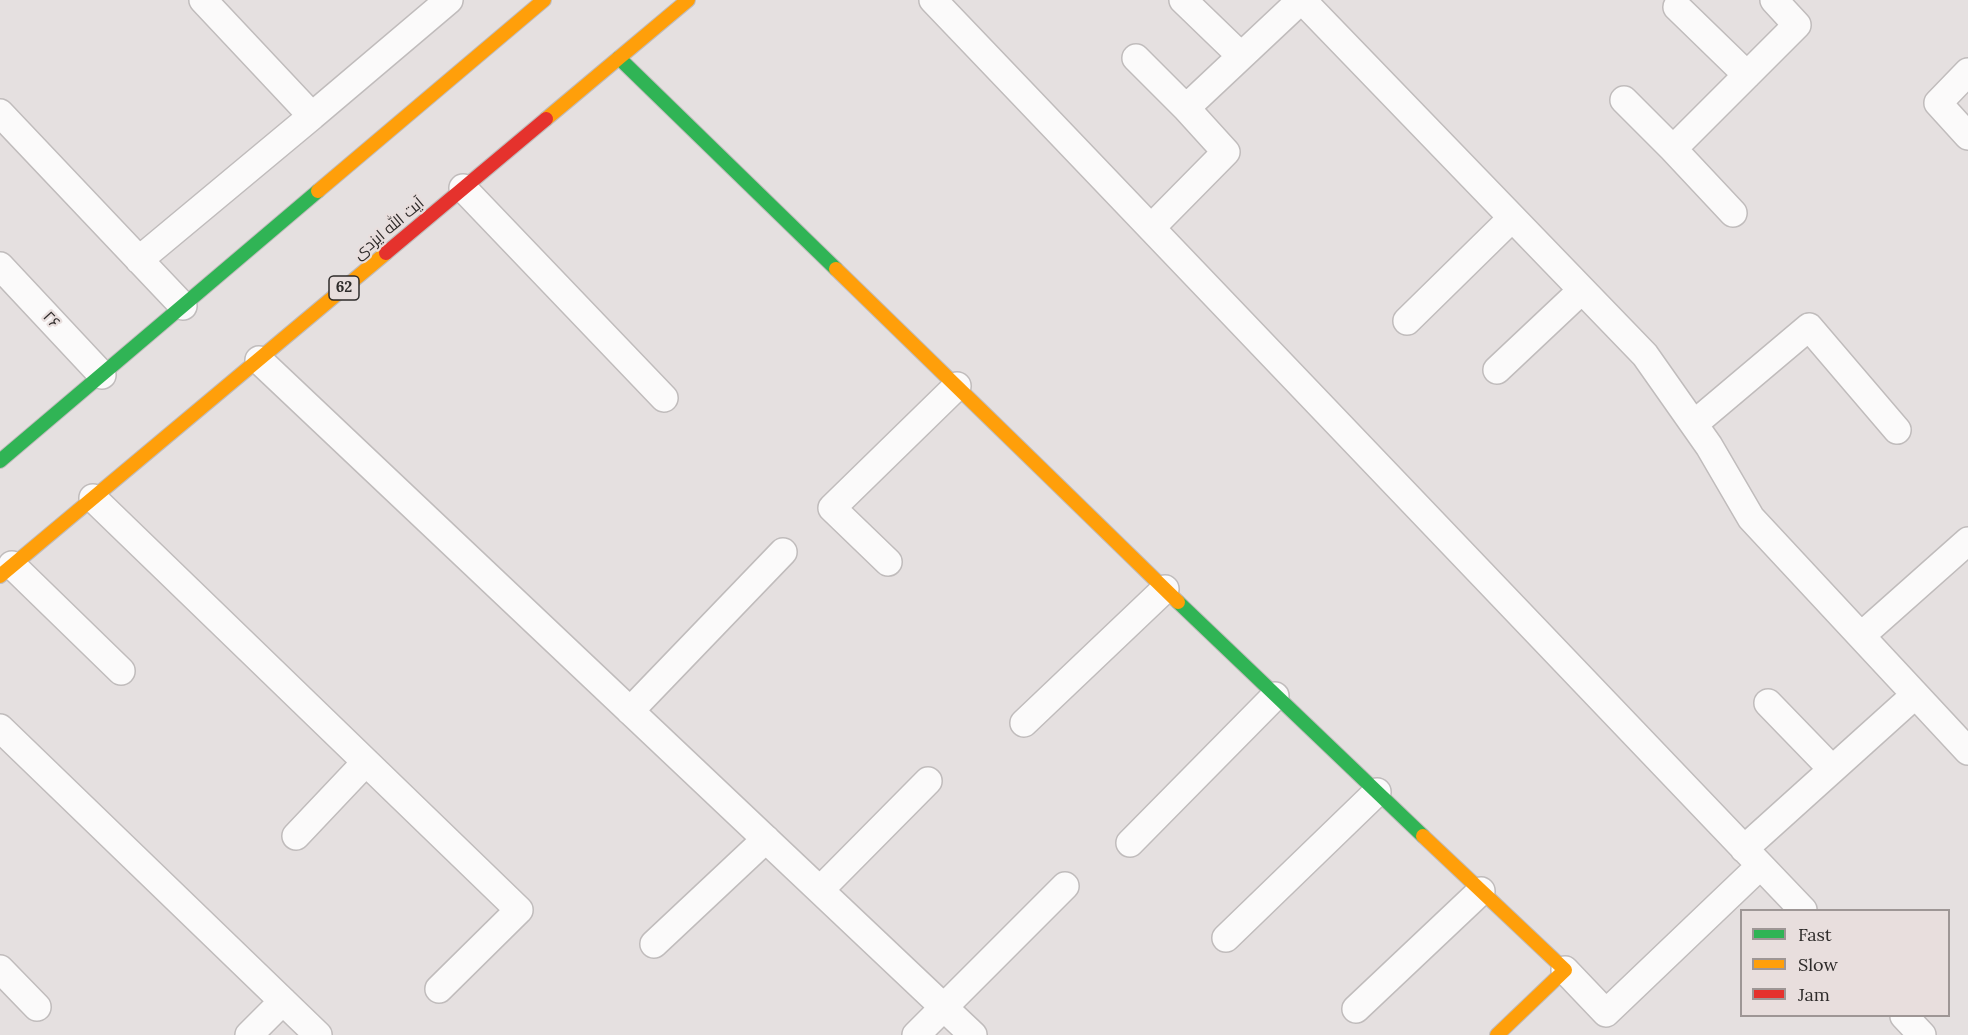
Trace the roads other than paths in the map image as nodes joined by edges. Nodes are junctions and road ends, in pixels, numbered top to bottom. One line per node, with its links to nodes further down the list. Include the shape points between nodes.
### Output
1 (203, 0): 18 (street)
2 (449, 0): 18 (street)
3 (544, 0): 28 (main road)
4 (688, 0): 11 (main road, آیت الله ایزدی / 62)
5 (933, 0): 24 (street)
6 (1183, 0): 10 (street)
7 (1301, 0): 10 (street); 23 (street)
8 (1774, 0): 14 (street, via 1797,25)
9 (1677, 7): 14 (street)
10 (1241, 56): 16 (street)
11 (619, 58): 21 (main road, آیت الله ایزدی / 62); 33 (main road)
12 (1137, 58): 16 (street)
13 (1968, 72): 19 (street, via 1938,103)
14 (1747, 75): 20 (street)
15 (1624, 100): 20 (street)
16 (1186, 108): 24 (street, via 1226,152)
17 (0, 112): 25 (street)
18 (312, 116): 25 (street)
19 (1968, 136)
20 (1673, 149): 22 (street)
21 (463, 188): 30 (main road, آیت الله ایزدی / 62); 34 (street)
22 (1733, 213)
23 (1512, 218): 27 (street); 29 (street)
24 (1151, 228): 60 (street)
25 (139, 260): 28 (street)
26 (0, 266): 32 (street, ۲۶)
27 (1582, 290): 31 (street); 35 (street, via 1645,355)
28 (183, 306): 32 (main road)
29 (1407, 321)
30 (259, 360): 38 (main road, آیت الله ایزدی / 62); 49 (street)
31 (1497, 370)
32 (102, 375): 37 (main road)
33 (957, 386): 41 (street, via 832,508); 43 (main road)
34 (664, 398)
35 (1694, 424): 36 (street, via 1809,327); 44 (street, via 1751,518)
36 (1897, 430)
37 (0, 461)
38 (93, 498): 42 (main road, آیت الله ایزدی / 62); 53 (street)
39 (1968, 541): 44 (street)
40 (783, 552): 49 (street)
41 (888, 562)
42 (6, 571): 45 (street)
43 (1165, 589): 47 (main road); 50 (street)
44 (1861, 636): 46 (street)
45 (121, 671)
46 (1915, 695): 52 (street); 54 (street)
47 (1275, 696): 56 (main road); 59 (street)
48 (1768, 703): 54 (street)
49 (630, 711): 58 (street)
50 (1024, 723)
51 (0, 728): 70 (street)
52 (1968, 752)
53 (366, 762): 57 (street); 69 (street, via 519,910)
54 (1832, 769): 60 (street)
55 (928, 781): 62 (street)
56 (1377, 792): 63 (main road); 65 (street)
57 (296, 836)
58 (766, 839): 62 (street); 66 (street)
59 (1130, 843)
60 (1752, 857): 64 (street); 68 (street, via 1606,1013)
61 (1065, 886): 72 (street)
62 (820, 890): 72 (street)
63 (1481, 891): 68 (main road); 73 (street)
64 (1802, 909)
65 (1226, 938)
66 (654, 944)
67 (0, 969): 71 (street)
68 (1565, 970): 79 (main road)
69 (439, 989)
70 (283, 1001): 75 (street); 76 (street)
71 (37, 1007)
72 (944, 1008): 77 (street); 78 (street)
73 (1356, 1009)
74 (1905, 1017): 80 (street)
75 (249, 1035)
76 (318, 1035)
77 (916, 1035)
78 (974, 1035)
79 (1497, 1035)
80 (1922, 1035)

